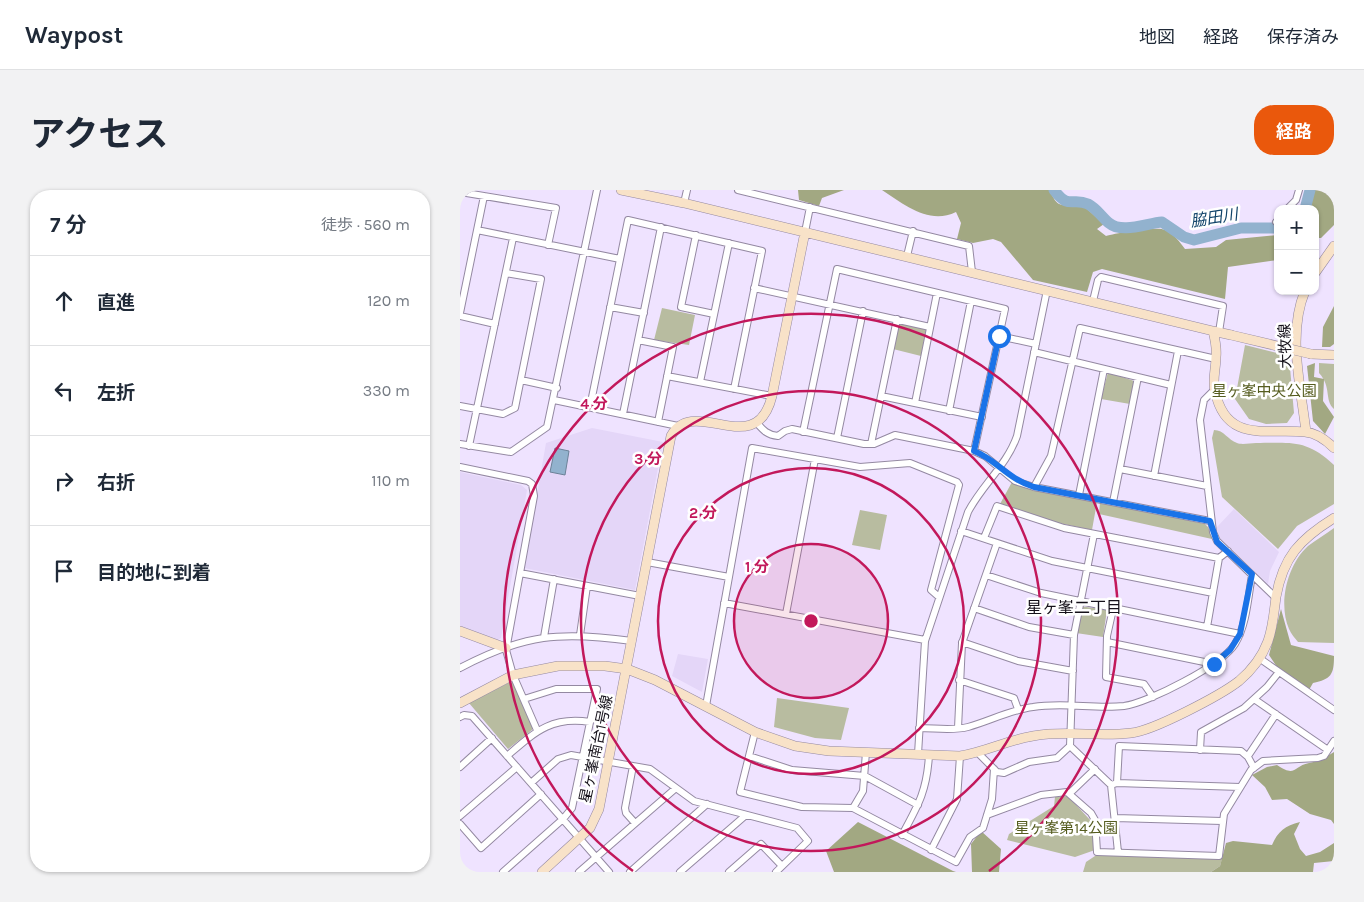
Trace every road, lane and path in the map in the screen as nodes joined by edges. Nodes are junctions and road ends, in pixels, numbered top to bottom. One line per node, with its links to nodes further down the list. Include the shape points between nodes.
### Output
1 (597, 190): 20 (street)
2 (621, 190): 8 (street)
3 (687, 190): 8 (street)
4 (738, 190): 10 (street)
5 (1299, 190): 9 (street)
6 (460, 192): 7 (street)
7 (484, 196): 12 (street); 18 (street, via 556,208)
8 (684, 203): 14 (street)
9 (1291, 205)
10 (810, 207): 13 (street); 14 (street)
11 (661, 227): 15 (street); 22 (street, via 628,220); 37 (street)
12 (477, 230): 16 (street); 26 (street)
13 (913, 231): 21 (street); 25 (street, via 969,246)
14 (805, 232): 21 (street); 30 (street)
15 (696, 235): 17 (street); 39 (street, via 681,307)
16 (513, 238): 18 (street); 24 (street)
17 (729, 243): 27 (street, via 762,251); 39 (street)
18 (548, 245): 20 (street)
19 (1334, 246): 23 (street)
20 (584, 252): 22 (street); 58 (street)
21 (907, 256): 25 (street)
22 (620, 259): 35 (street)
23 (1319, 267)
24 (506, 272): 41 (street); 55 (street, via 541,279)
25 (972, 272): 28 (street)
26 (464, 277): 38 (street)
27 (754, 288): 30 (street); 59 (street)
28 (1047, 290): 33 (street); 46 (street)
29 (937, 293): 32 (street); 34 (street, via 837,269); 42 (street)
30 (792, 295): 34 (street); 61 (street)
31 (1304, 295): 75 (street, 大牧線, via 1296,337)
32 (971, 301): 44 (street, via 1005,309); 68 (street)
33 (1093, 301): 43 (street); 43 (street, via 1101,277 1223,306)
34 (830, 303): 36 (street); 74 (street)
35 (610, 307): 37 (street); 66 (street)
36 (863, 311): 40 (street); 76 (street)
37 (644, 313): 45 (street)
38 (460, 314): 41 (street)
39 (714, 314): 56 (street)
40 (897, 319): 42 (street); 62 (street)
41 (495, 324): 67 (street)
42 (930, 326): 64 (street)
43 (1216, 331): 49 (street, bridge, via 1312,354); 50 (street)
44 (999, 336): 46 (street); 70 (street)
45 (638, 340): 53 (street, via 673,347); 69 (street)
46 (1036, 344): 48 (street)
47 (1178, 351): 50 (street); 51 (street, via 1080,328); 57 (street)
48 (1034, 352): 51 (street); 84 (street, via 1017,436 1010,454)
49 (1334, 355)
50 (1216, 359): 60 (street)
51 (1072, 361): 52 (street); 88 (street, via 1051,456)
52 (1104, 369): 54 (street); 89 (street)
53 (667, 376): 56 (street); 71 (street)
54 (1138, 377): 57 (street); 85 (street)
55 (521, 380): 58 (street); 67 (street, via 515,408 504,414)
56 (700, 382): 59 (street)
57 (1171, 385): 86 (street)
58 (557, 388): 63 (street)
59 (734, 389): 61 (street)
60 (1214, 390): 75 (street, via 1230,420 1247,430); 87 (street, via 1204,400 1200,420)
61 (772, 396): 72 (street, via 766,411)
62 (881, 396): 64 (street); 78 (street)
63 (554, 400): 66 (street); 79 (street, via 547,427 511,452)
64 (915, 404): 68 (street)
65 (460, 406): 67 (street)
66 (590, 407): 69 (street)
67 (477, 409): 79 (street)
68 (949, 410): 70 (street)
69 (623, 414): 71 (street)
70 (982, 417): 81 (street)
71 (658, 422): 73 (street)
72 (756, 422): 73 (street, via 737,428 692,420); 74 (street, via 764,432 773,436 788,429)
73 (678, 426): 99 (street, 星ヶ峯南台1号線, via 671,436)
74 (804, 432): 76 (street)
75 (1306, 432): 80 (street, via 1321,437)
76 (837, 438): 78 (street)
77 (460, 444): 79 (street)
78 (871, 444): 81 (street, via 895,435)
79 (469, 446)
80 (1334, 448)
81 (974, 451): 84 (street)
82 (815, 459): 104 (street, via 752,448); 109 (street, via 860,467 910,462 960,485 931,590); 115 (street)
83 (460, 468): 101 (street, via 532,484 534,496)
84 (999, 468): 88 (street, via 1015,480); 93 (street, via 974,502)
85 (1120, 470): 86 (street); 90 (street)
86 (1154, 476): 87 (street)
87 (1206, 486): 92 (street)
88 (1034, 487): 89 (street)
89 (1079, 495): 90 (street)
90 (1113, 502): 92 (street)
91 (1334, 518): 110 (street, via 1302,540 1293,552 1279,580)
92 (1210, 521): 97 (street, via 1214,536)
93 (962, 531): 95 (street); 109 (street)
94 (1094, 534): 95 (street, via 1050,524 997,506); 98 (street); 100 (street)
95 (984, 538): 96 (street)
96 (998, 543): 100 (street, via 1052,561); 103 (street)
97 (1228, 552): 98 (street); 102 (street)
98 (1220, 558): 107 (street)
99 (647, 562): 104 (street); 108 (street, 星ヶ峯南台1号線)
100 (1087, 568): 107 (street); 111 (street)
101 (520, 573): 105 (street); 126 (street)
102 (1252, 574): 110 (street); 119 (street)
103 (986, 575): 111 (street, via 1040,593); 113 (street)
104 (729, 577): 112 (street)
105 (554, 579): 106 (street); 121 (street)
106 (588, 586): 108 (street); 118 (street)
107 (1213, 593): 116 (street)
108 (640, 596): 123 (street, 星ヶ峯南台1号線)
109 (939, 597): 122 (street)
110 (1276, 598): 127 (street, via 1268,641)
111 (1080, 601): 114 (street); 120 (street)
112 (724, 603): 115 (street); 140 (street)
113 (974, 608): 120 (street, via 1029,626); 124 (street)
114 (1113, 609): 116 (street); 125 (street)
115 (786, 614): 122 (street)
116 (1207, 627): 119 (street)
117 (460, 631): 126 (street)
118 (580, 634): 121 (street); 123 (street)
119 (1240, 634): 128 (street, via 1230,650)
120 (1074, 635): 131 (street)
121 (544, 637): 126 (street)
122 (925, 640): 146 (street)
123 (632, 641): 130 (street, 星ヶ峯南台1号線)
124 (962, 642): 131 (street, via 1018,661); 134 (street)
125 (1107, 642): 128 (street); 135 (street, via 1106,677 1144,684)
126 (506, 648): 129 (street); 133 (street)
127 (1260, 658): 132 (street); 150 (street, via 1230,687 1158,725 1130,734)
128 (1214, 664): 135 (street)
129 (460, 668)
130 (627, 669): 133 (street, via 567,666); 140 (street); 165 (street, 星ヶ峯南台1号線)
131 (1073, 671): 139 (street)
132 (1279, 672): 137 (street); 142 (street)
133 (514, 675): 136 (street); 138 (street)
134 (959, 680): 141 (street, via 1014,698); 147 (street)
135 (1153, 697): 139 (street, via 1122,706)
136 (524, 699): 145 (street, via 556,690 597,689); 148 (street)
137 (1254, 699): 143 (street); 154 (street, via 1244,708 1205,728 1201,732)
138 (460, 703)
139 (1072, 705): 141 (street); 150 (street)
140 (706, 706): 149 (street)
141 (1018, 709): 147 (street)
142 (1334, 710)
143 (1276, 714): 155 (street); 163 (street)
144 (460, 717): 151 (street, via 472,716)
145 (590, 722): 148 (street, via 568,720); 164 (street)
146 (919, 728): 147 (street); 158 (street)
147 (958, 728)
148 (537, 730): 160 (street)
149 (756, 732): 156 (street, via 809,749); 161 (street)
150 (1071, 733): 153 (street); 157 (street, via 1032,736)
151 (492, 738): 160 (street); 168 (street)
152 (1334, 741): 155 (street)
153 (1070, 746): 170 (street, via 1057,758 1029,762 1004,773); 171 (street)
154 (1200, 750): 163 (street, via 1242,751); 174 (street, via 1119,746)
155 (1328, 750): 169 (street, via 1318,758 1263,761)
156 (866, 752): 158 (street); 172 (street)
157 (978, 753): 162 (street); 170 (street)
158 (918, 754): 159 (street)
159 (929, 755): 162 (street); 180 (street, via 927,781)
160 (508, 756): 166 (street)
161 (749, 756): 172 (street, via 792,770); 181 (street, via 740,792 802,807)
162 (960, 756): 192 (street, via 956,799)
163 (1248, 756): 169 (street)
164 (584, 757): 165 (street); 173 (street, via 571,755 558,759); 186 (street, via 574,803)
165 (608, 761): 167 (street); 191 (street, 星ヶ峯南台1号線, via 599,808 590,828)
166 (517, 766): 173 (street); 184 (street)
167 (633, 766): 176 (street, via 650,769); 188 (street, via 625,808)
168 (460, 767)
169 (1254, 768): 175 (street)
170 (994, 769): 183 (street)
171 (1095, 769): 174 (street); 177 (street)
172 (865, 776): 180 (street); 181 (street, via 863,791)
173 (531, 783): 178 (street)
174 (1114, 784): 175 (street); 185 (street)
175 (1240, 787): 187 (street)
176 (676, 788): 179 (street, via 694,801); 188 (street)
177 (1070, 793): 183 (street, via 1041,795); 193 (street, via 1095,820 1097,852)
178 (542, 794): 186 (street); 189 (street, via 481,848)
179 (707, 804): 182 (street); 200 (street)
180 (918, 806): 190 (street)
181 (853, 808): 190 (street)
182 (746, 814): 195 (street, via 797,828 808,841); 201 (street)
183 (988, 815): 192 (street, via 956,862)
184 (460, 816)
185 (1115, 818): 187 (street); 193 (street)
186 (563, 820): 191 (street); 196 (street)
187 (1222, 821): 193 (street, via 1219,856)
188 (635, 823): 194 (street)
189 (460, 824)
190 (902, 835): 192 (street)
191 (580, 838): 194 (street); 197 (street, 星ヶ峯南台1号線)
192 (931, 850)
193 (1118, 852)
194 (596, 857): 198 (street); 199 (street)
195 (782, 866): 202 (street, via 761,844); 203 (street)
196 (503, 872)
197 (542, 872)
198 (580, 872)
199 (609, 872)
200 (630, 872)
201 (680, 872)
202 (729, 872)
203 (776, 872)

